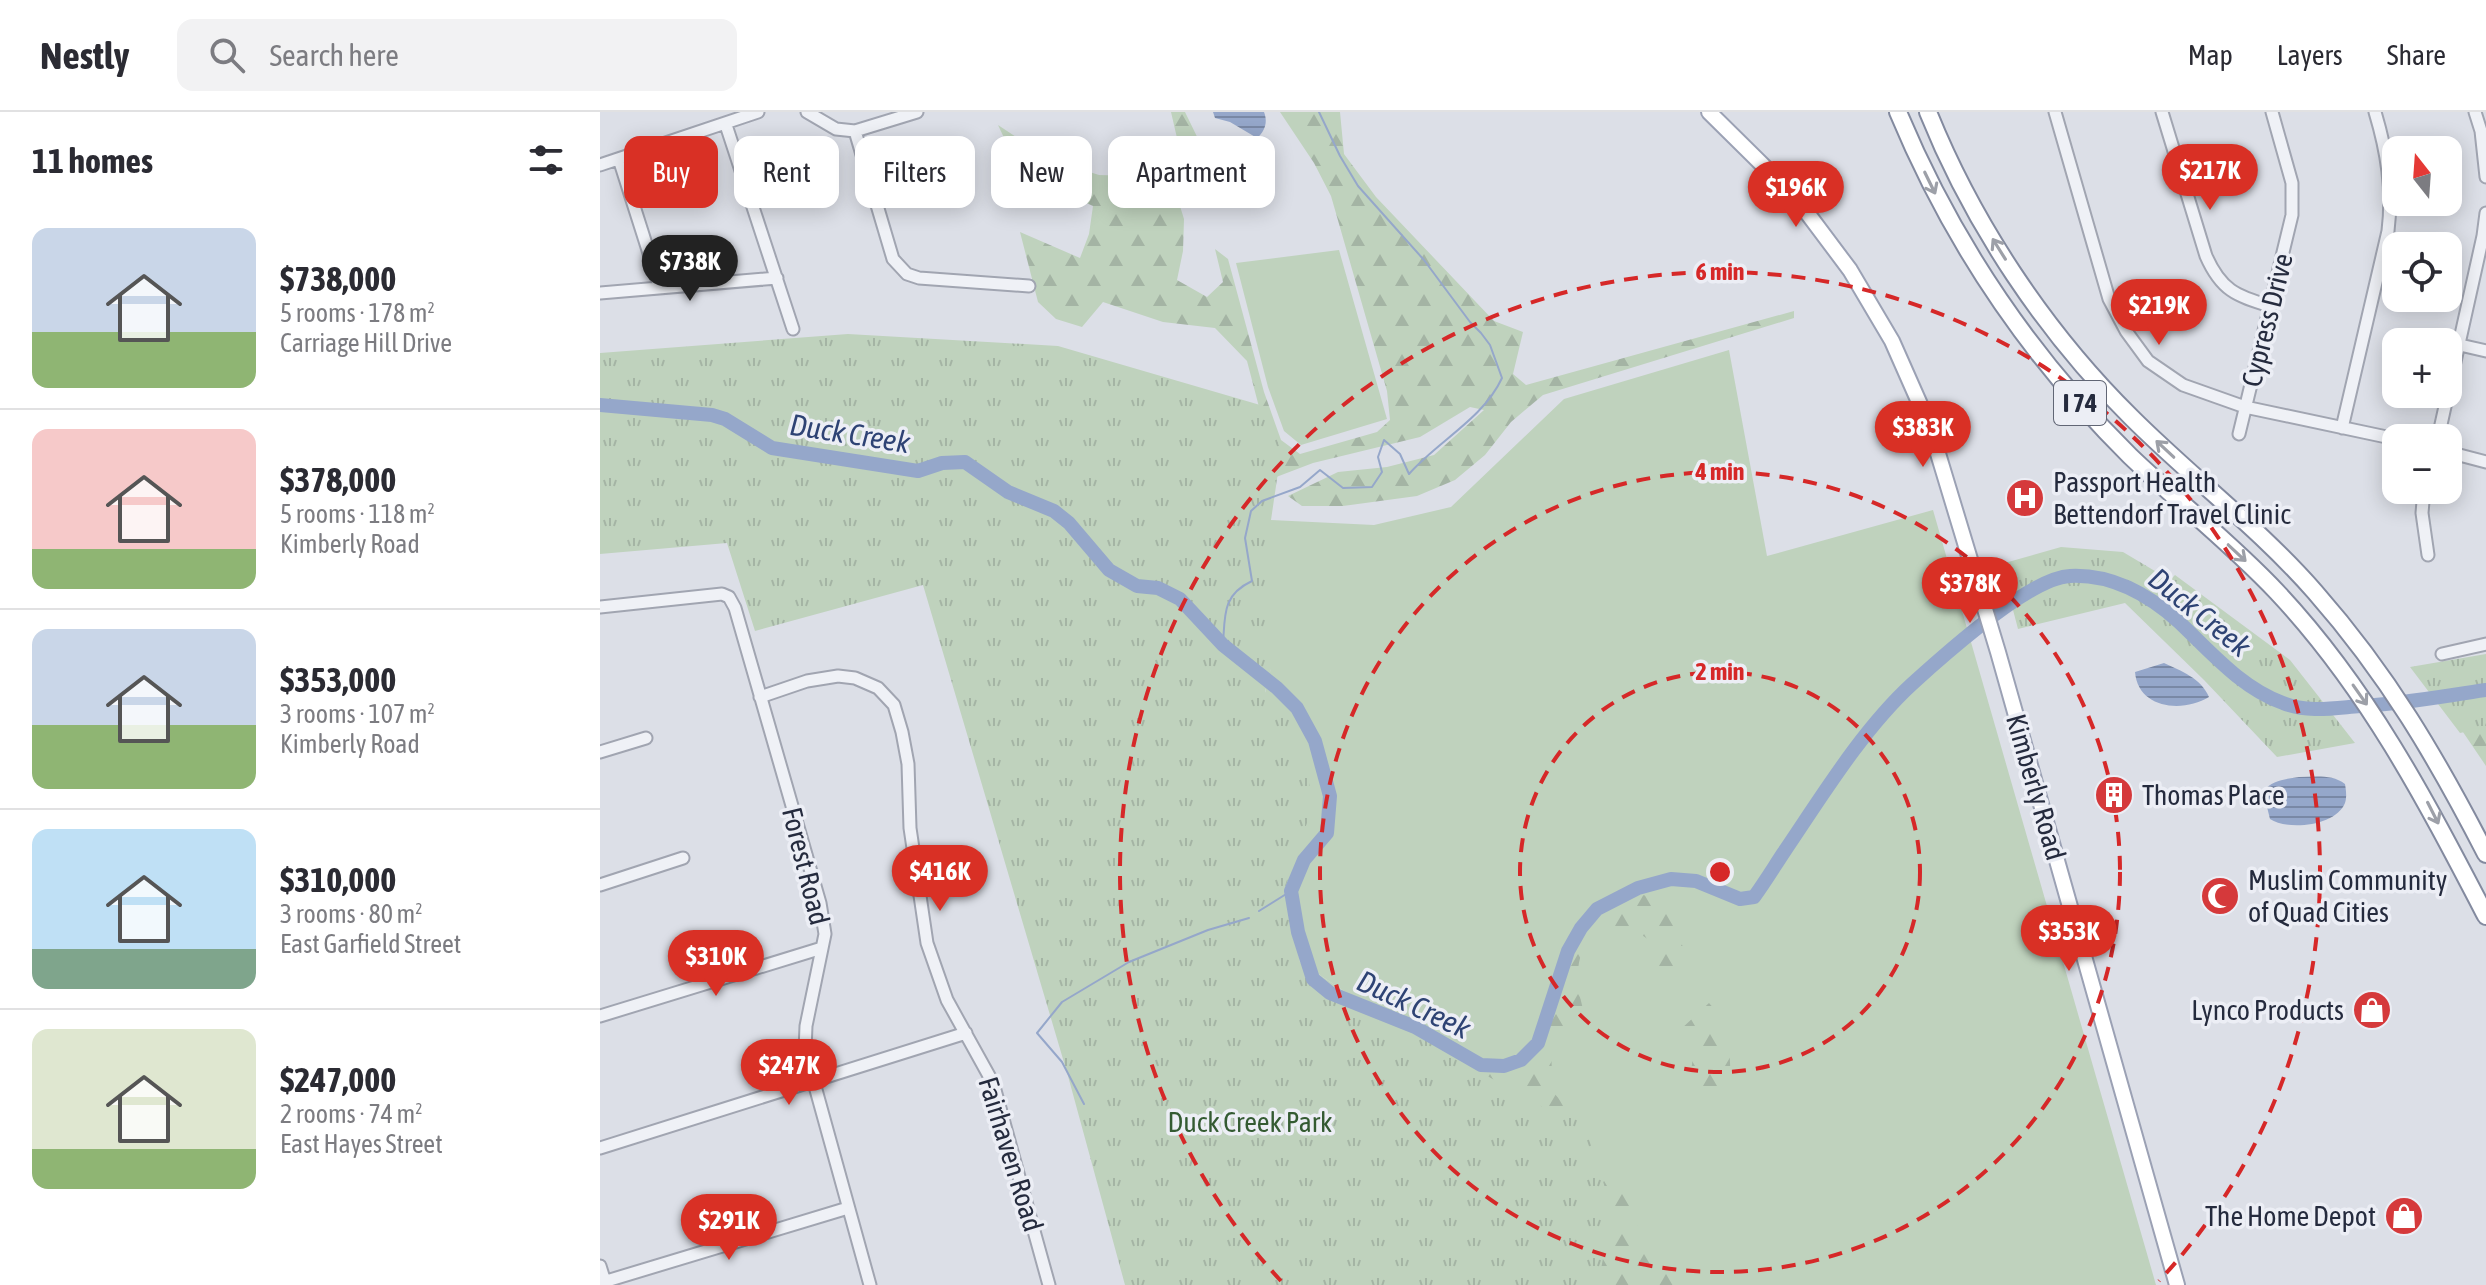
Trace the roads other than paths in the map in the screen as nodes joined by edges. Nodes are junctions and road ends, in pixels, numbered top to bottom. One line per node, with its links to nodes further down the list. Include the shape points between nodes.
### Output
1 (758, 112): 13 (street)
2 (807, 112): 14 (street, via 836,129)
3 (917, 112): 14 (street)
4 (1709, 112): 60 (main road, Kimberly Road, via 1796,198 1850,270 1892,341 1930,427)
5 (1898, 112): 47 (highway, I 74, one-way to 47, via 1959,238 2033,347 2103,428 2277,591 2324,647 2394,745)
6 (1928, 112): 15 (highway, I 74)
7 (1939, 112): 15 (highway)
8 (2055, 112): 30 (street, via 2109,299 2126,331 2148,361 2183,385)
9 (2162, 112): 25 (street, via 2213,274 2226,289)
10 (2272, 112): 25 (street, Cypress Drive, via 2293,193)
11 (2375, 112): 31 (street, via 2388,159 2391,201)
12 (2475, 112): 18 (street)
13 (726, 125): 16 (street); 21 (street)
14 (855, 131): 22 (street, via 899,268 919,278)
15 (1947, 153): 44 (highway, I 74, one-way to 15, via 2426,742 2358,642 2297,572 2130,416 2076,356 1996,244)
16 (619, 159): 17 (street); 23 (street)
17 (600, 165)
18 (2486, 177)
19 (2486, 213): 20 (street)
20 (2485, 237): 27 (street)
21 (777, 278): 23 (street); 26 (street)
22 (1029, 286)
23 (660, 288): 24 (street)
24 (600, 293)
25 (2270, 306): 30 (street, Cypress Drive)
26 (793, 329)
27 (2462, 336)
28 (2462, 345): 29 (street)
29 (2486, 351)
30 (2245, 407): 31 (street); 32 (street, Cypress Drive)
31 (2342, 428): 33 (street)
32 (2239, 434)
33 (2382, 436)
34 (2462, 456): 35 (street)
35 (2486, 462)
36 (2423, 504): 37 (street)
37 (2428, 555)
38 (600, 607): 41 (street, Forest Road, via 729,597)
39 (2486, 644): 40 (street)
40 (2442, 654)
41 (760, 697): 50 (street, Forest Road, via 820,903); 52 (street, Fairhaven Road, via 838,676 878,688 894,705 908,764 910,828 927,943 947,1000)
42 (646, 738): 43 (street)
43 (600, 752)
44 (2486, 854)
45 (683, 858): 46 (street)
46 (600, 885)
47 (2476, 896): 48 (highway, I 74); 49 (highway)
48 (2486, 916)
49 (2486, 932)
50 (822, 948): 51 (street); 53 (street, Forest Road, via 806,1026 805,1050)
51 (600, 1016)
52 (966, 1033): 53 (street); 59 (street, Fairhaven Road, via 993,1083)
53 (813, 1081): 54 (street); 55 (street, Forest Road)
54 (600, 1148)
55 (848, 1208): 57 (street); 58 (street, Forest Road)
56 (600, 1266): 57 (street)
57 (604, 1283)
58 (870, 1285)
59 (1049, 1285)
60 (2177, 1285)

